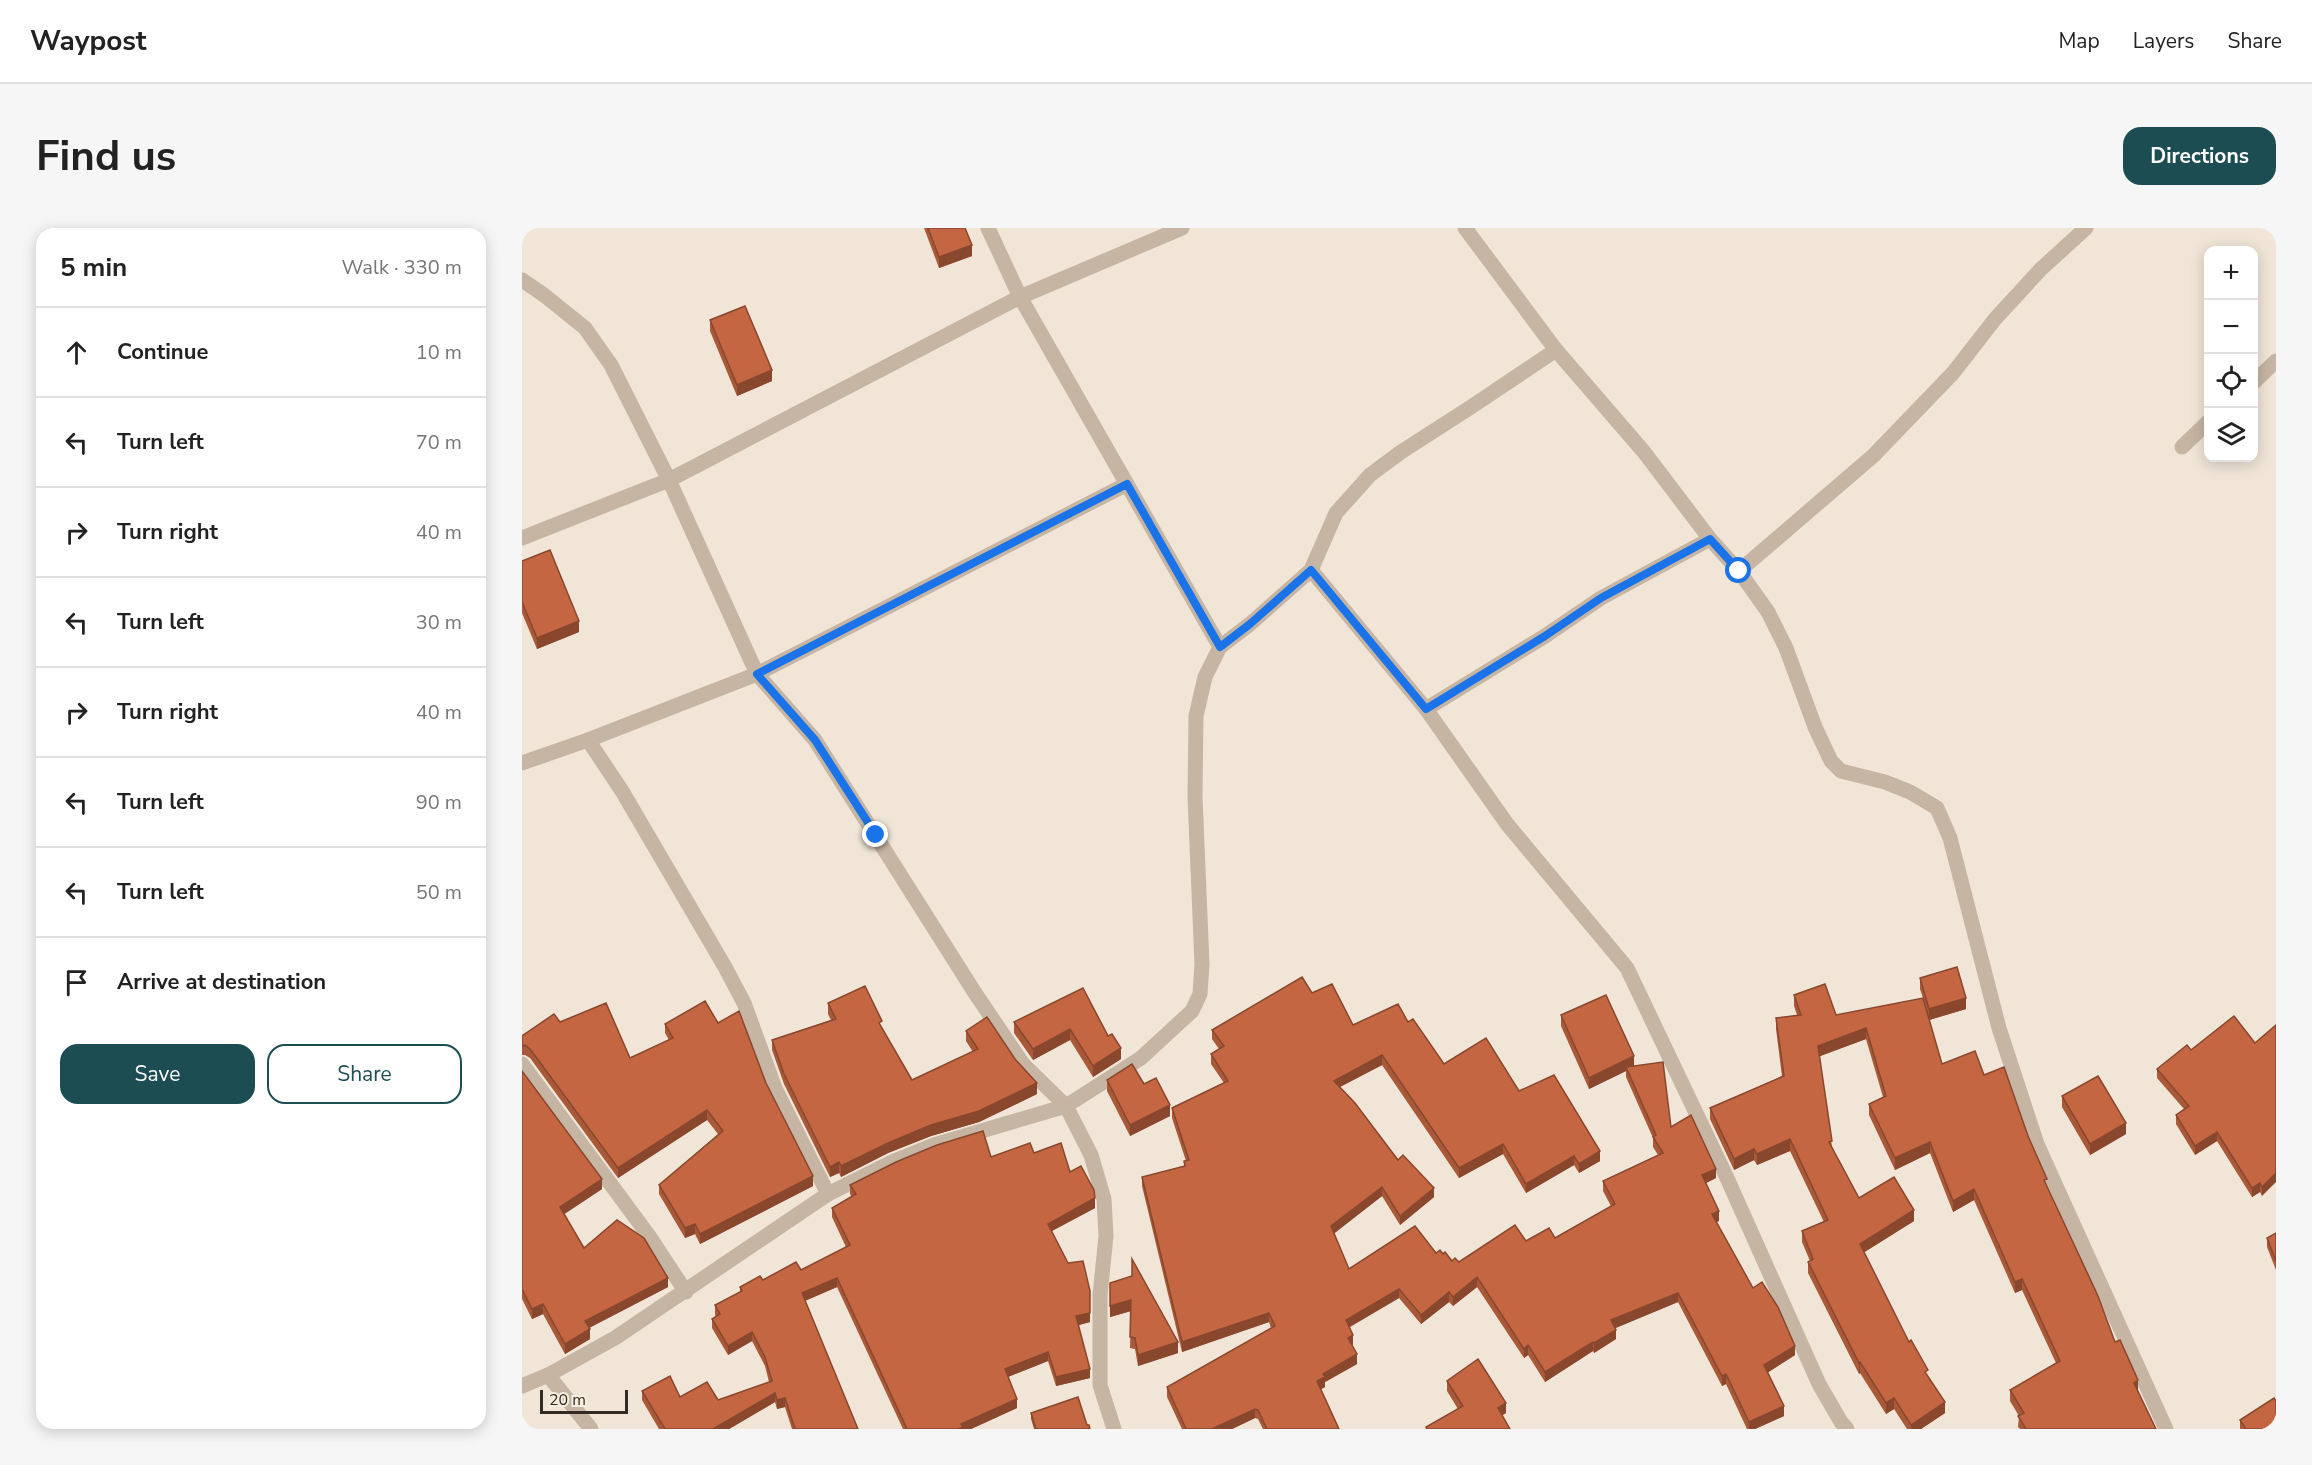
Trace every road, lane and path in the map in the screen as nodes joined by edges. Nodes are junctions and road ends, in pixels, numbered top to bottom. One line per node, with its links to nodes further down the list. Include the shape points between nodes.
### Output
1 (988, 228): 6 (street)
2 (1182, 228): 6 (street)
3 (1465, 228): 7 (street)
4 (2085, 228): 17 (street, via 2041,269 1953,373 1873,456)
5 (522, 280): 12 (street, via 585,328 611,365)
6 (1020, 297): 12 (street); 13 (street)
7 (1556, 350): 15 (street, via 1644,452); 16 (street, via 1370,475 1336,513)
8 (2276, 361): 9 (street)
9 (2258, 377)
10 (2204, 426): 11 (street)
11 (2182, 447)
12 (669, 480): 14 (street); 19 (street)
13 (1127, 484): 18 (street); 19 (street)
14 (522, 538)
15 (1710, 539): 17 (street); 20 (street, via 1601,598)
16 (1311, 570): 18 (street); 20 (street)
17 (1739, 571): 32 (street, via 1768,612 1786,648 1831,761 1841,771 1910,792 1937,808 1950,838 1999,1029 2037,1144)
18 (1220, 647): 24 (street, via 1205,677 1196,716 1200,994 1192,1011 1141,1058)
19 (757, 674): 21 (street); 24 (street, via 815,740 1023,1064)
20 (1426, 709): 31 (street, via 1508,824 1627,968 1819,1384)
21 (588, 740): 22 (street); 25 (street, via 725,967 744,1003 775,1088)
22 (522, 763)
23 (522, 1064): 26 (street)
24 (1066, 1106): 25 (street, via 934,1145); 30 (street, via 1091,1155 1104,1199 1101,1385)
25 (828, 1194): 26 (street)
26 (686, 1292): 27 (street)
27 (548, 1375): 28 (street); 29 (street)
28 (522, 1386)
29 (591, 1429)
30 (1114, 1429)
31 (1847, 1429)
32 (2166, 1429)

